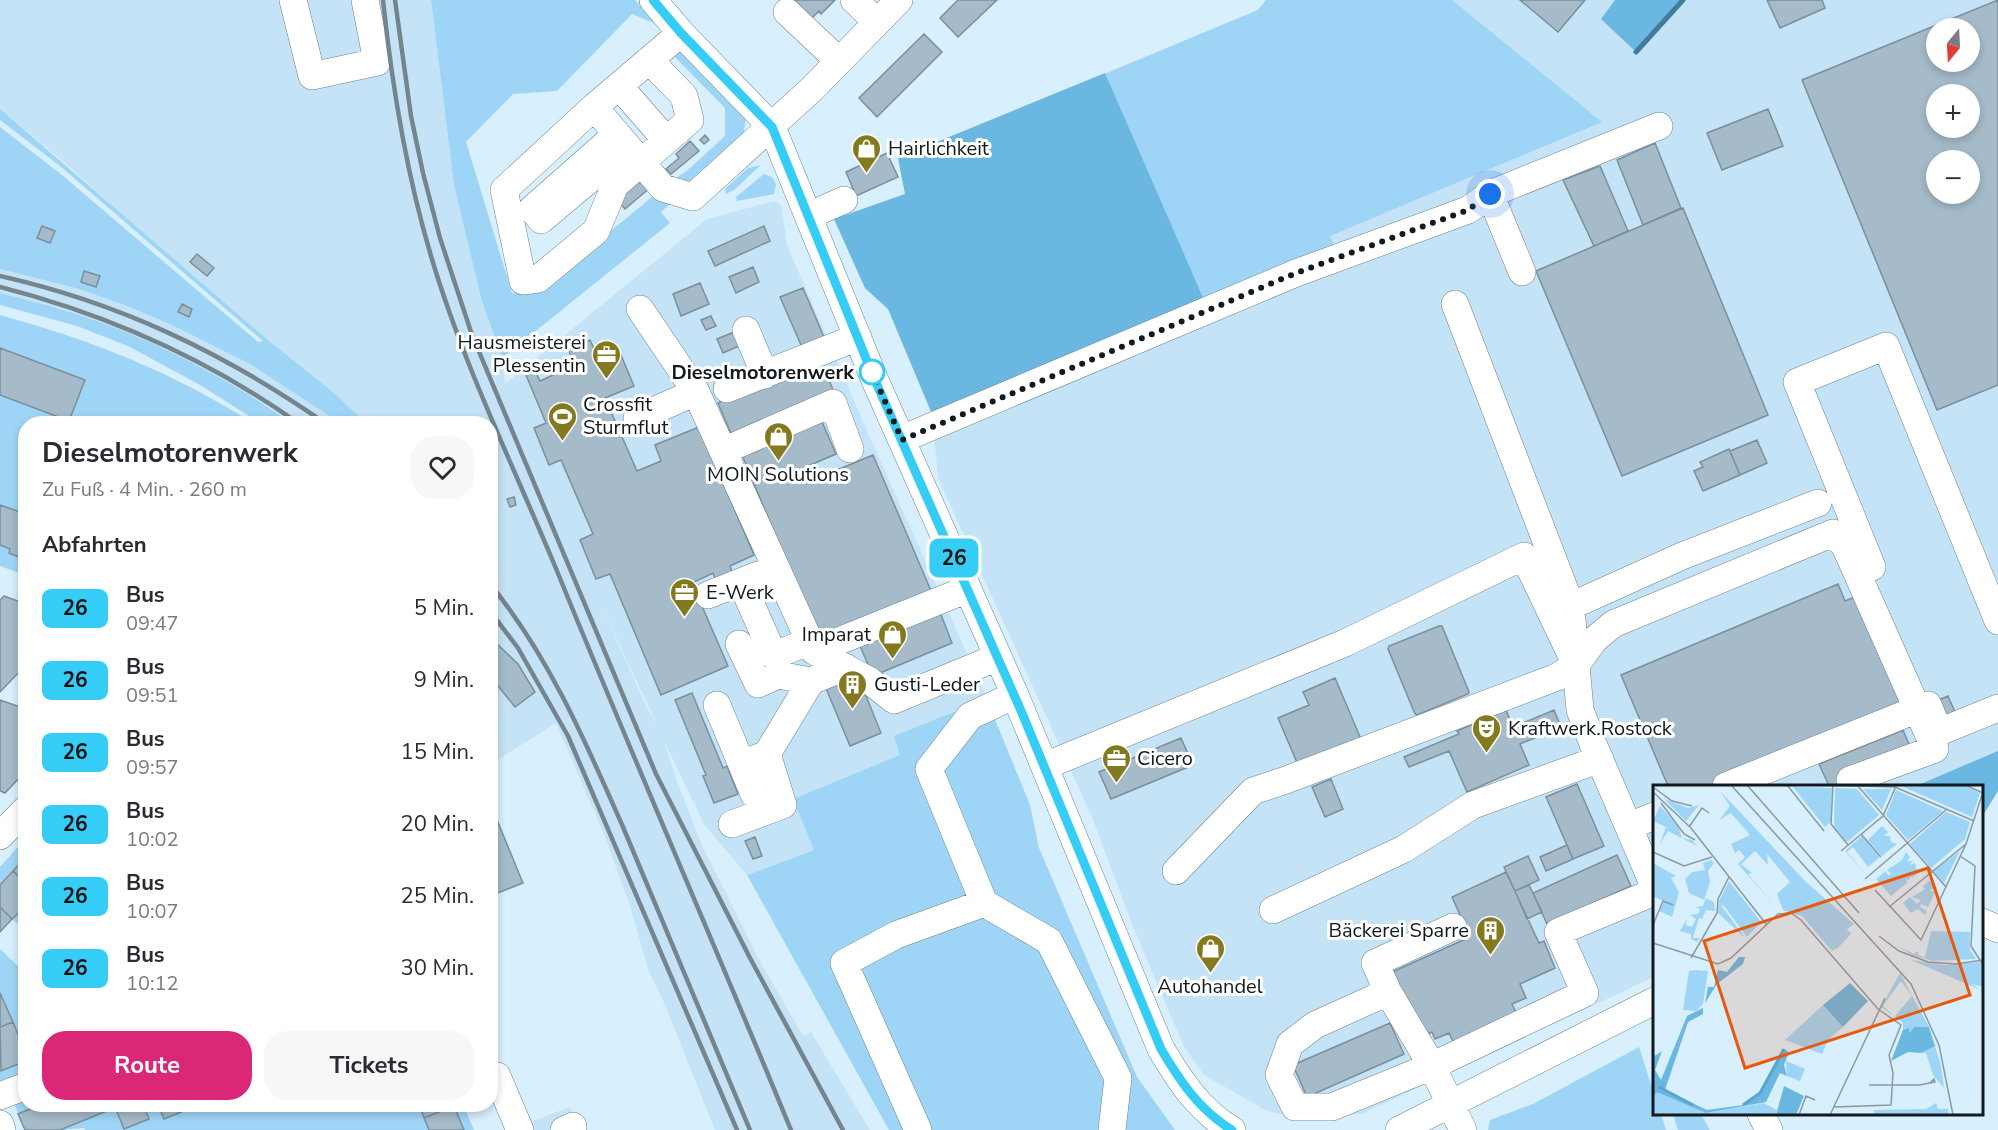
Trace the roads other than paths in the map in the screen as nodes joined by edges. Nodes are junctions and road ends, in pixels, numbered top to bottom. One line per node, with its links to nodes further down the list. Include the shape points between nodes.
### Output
1 (293, 0): 2 (street, via 312,76 377,62)
2 (365, 0)
3 (653, 0): 8 (street)
4 (854, 0): 7 (street)
5 (899, 0): 7 (street)
6 (788, 12): 9 (street)
7 (877, 22): 9 (street)
8 (665, 47): 10 (street); 13 (street); 14 (street, via 690,120)
9 (840, 61): 13 (street)
10 (619, 86): 11 (street); 14 (street)
11 (594, 107): 15 (street); 15 (street, via 504,190 523,281 538,279 596,231)
12 (1659, 126): 16 (street)
13 (772, 127): 15 (street, via 693,197 663,188); 18 (street)
14 (666, 140): 15 (street)
15 (629, 148)
16 (1490, 194): 19 (street); 28 (street, via 1468,210 1296,273)
17 (844, 200): 18 (street)
18 (808, 216): 23 (street)
19 (1522, 273)
20 (1455, 304): 38 (street)
21 (640, 309): 26 (street)
22 (746, 330): 24 (street)
23 (858, 337): 24 (street); 28 (street)
24 (765, 375): 25 (street)
25 (727, 390)
26 (696, 392): 27 (street); 30 (street)
27 (637, 418)
28 (902, 440): 35 (street)
29 (850, 449): 30 (street, via 833,403)
30 (723, 451): 33 (street)
31 (1818, 502): 32 (street)
32 (1682, 556): 36 (street); 38 (street)
33 (776, 567): 34 (street); 41 (street)
34 (741, 582): 37 (street); 41 (street, via 774,656)
35 (968, 589): 41 (street); 42 (street)
36 (1695, 590): 43 (street, via 1613,624); 49 (street, via 1833,534 1845,546)
37 (708, 595)
38 (1570, 606): 43 (street)
39 (1998, 621): 48 (street, via 1886,346 1797,382 1939,732)
40 (739, 644): 45 (street, via 758,684 778,675)
41 (812, 646): 44 (street)
42 (998, 657): 44 (street, via 894,700); 46 (street)
43 (1567, 662): 51 (street, via 1580,710); 53 (street, via 1524,556 1345,643); 62 (street, via 1557,677 1252,791)
44 (845, 667): 45 (street)
45 (810, 681): 50 (street)
46 (1015, 695): 53 (street); 65 (street, via 969,716 929,769)
47 (717, 705): 52 (street)
48 (1998, 708)
49 (1918, 709): 54 (street, via 1935,749); 55 (street)
50 (767, 754): 52 (street); 59 (street, via 783,806)
51 (1600, 759): 60 (street); 66 (street, via 1473,805 1404,849)
52 (742, 764): 56 (street)
53 (1045, 766): 83 (street, via 1161,1049 1196,1101)
54 (1850, 780)
55 (1728, 785)
56 (754, 794)
57 (1653, 816): 60 (street)
58 (18, 817): 61 (street)
59 (732, 824)
60 (1630, 826): 63 (street)
61 (0, 836)
62 (1176, 871)
63 (1653, 884)
64 (1653, 892): 72 (street, via 1558,932 1585,993)
65 (984, 903): 81 (street, via 896,935 844,963); 82 (street, via 1049,940 1118,1078)
66 (1272, 910)
67 (1983, 922): 69 (street)
68 (1453, 927): 70 (street, via 1375,963)
69 (1998, 929)
70 (1388, 992): 72 (street); 72 (street, via 1315,1025 1290,1044 1279,1075 1295,1107 1332,1107)
71 (1653, 1002): 76 (street)
72 (1432, 1066): 76 (street)
73 (498, 1078): 80 (street)
74 (18, 1089): 75 (street)
75 (0, 1096)
76 (1450, 1105): 84 (street); 85 (street)
77 (1762, 1115): 86 (street)
78 (0, 1124): 79 (street)
79 (2, 1130)
80 (520, 1130)
81 (918, 1130)
82 (1112, 1130)
83 (1232, 1130)
84 (1399, 1130)
85 (1463, 1130)
86 (1769, 1130)

